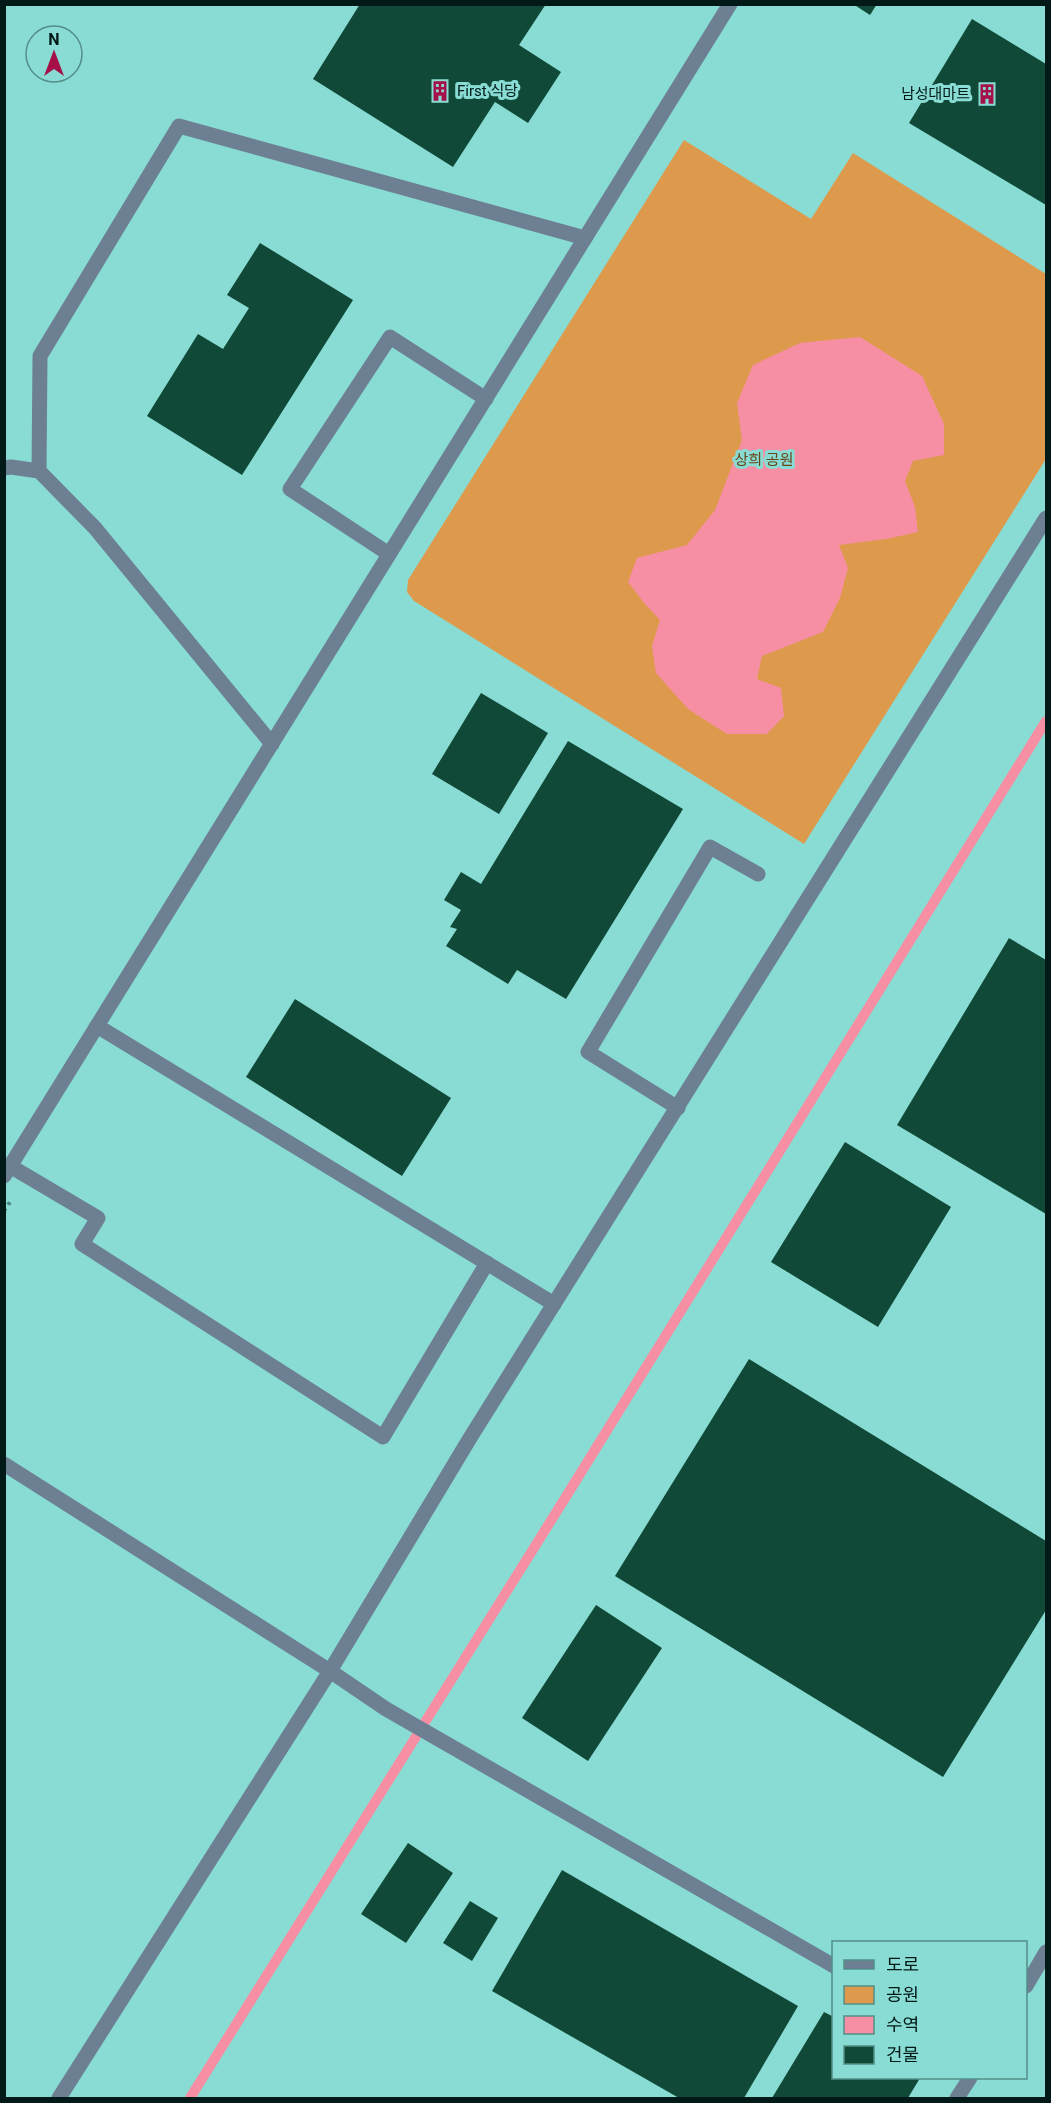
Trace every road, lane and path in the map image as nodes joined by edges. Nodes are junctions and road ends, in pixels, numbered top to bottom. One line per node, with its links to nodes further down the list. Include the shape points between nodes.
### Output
1 (730, 4): 2 (street)
2 (585, 238): 3 (street); 5 (street, via 179,126 40,356)
3 (486, 399): 7 (street); 7 (street, via 390,337 290,489)
4 (4, 468): 5 (street)
5 (39, 471): 8 (street, via 95,528)
6 (1047, 518): 11 (street)
7 (389, 554): 8 (street)
8 (272, 744): 10 (street)
9 (758, 874): 11 (street, via 710,847 588,1052)
10 (97, 1026): 12 (street); 15 (street)
11 (678, 1108): 16 (street)
12 (7, 1171): 15 (street, via 98,1218 82,1244 383,1437)
13 (12, 1199): 14 (path)
14 (4, 1211)
15 (487, 1263): 16 (street)
16 (554, 1304): 18 (street)
17 (4, 1464): 18 (street)
18 (330, 1671): 20 (street, via 386,1709); 23 (street)
19 (1047, 1952): 21 (street)
20 (832, 1965)
21 (1027, 1984)
22 (969, 2079): 24 (street)
23 (59, 2098)
24 (957, 2098)

